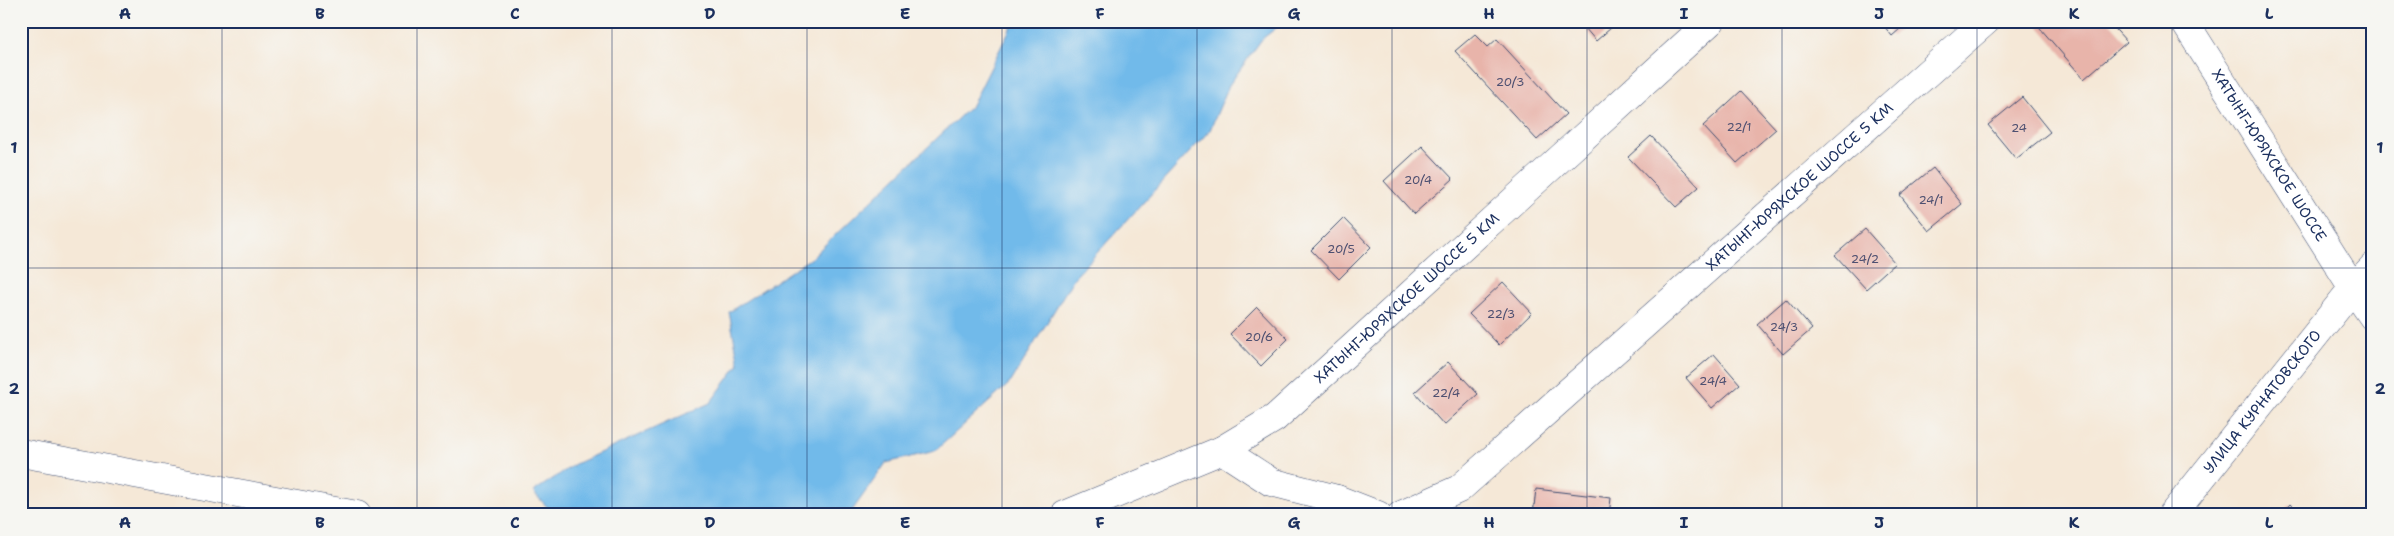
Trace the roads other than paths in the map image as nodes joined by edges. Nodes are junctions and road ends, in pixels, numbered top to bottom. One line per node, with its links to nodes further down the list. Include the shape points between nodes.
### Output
1 (1711, 21): 7 (street, ХАТЫНГ-ЮРЯХСКОЕ ШОССЕ 5 КМ, via 1276,418)
2 (1986, 21): 13 (street, ХАТЫНГ-ЮРЯХСКОЕ ШОССЕ 5 КМ, via 1459,489)
3 (2184, 21): 5 (street, ХАТЫНГ-ЮРЯХСКОЕ ШОССЕ)
4 (2373, 267): 5 (street)
5 (2353, 288): 6 (street, ХАТЫНГ-ЮРЯХСКОЕ ШОССЕ); 14 (street, УЛИЦА КУРНАТОВСКОГО)
6 (2373, 317)
7 (1222, 450): 9 (street, via 1270,482); 11 (street, ХАТЫНГ-ЮРЯХСКОЕ ШОССЕ 5 КМ)
8 (21, 453): 10 (street)
9 (1332, 507): 12 (street)
10 (357, 515)
11 (1065, 515)
12 (1378, 515)
13 (1401, 515)
14 (2172, 515)

